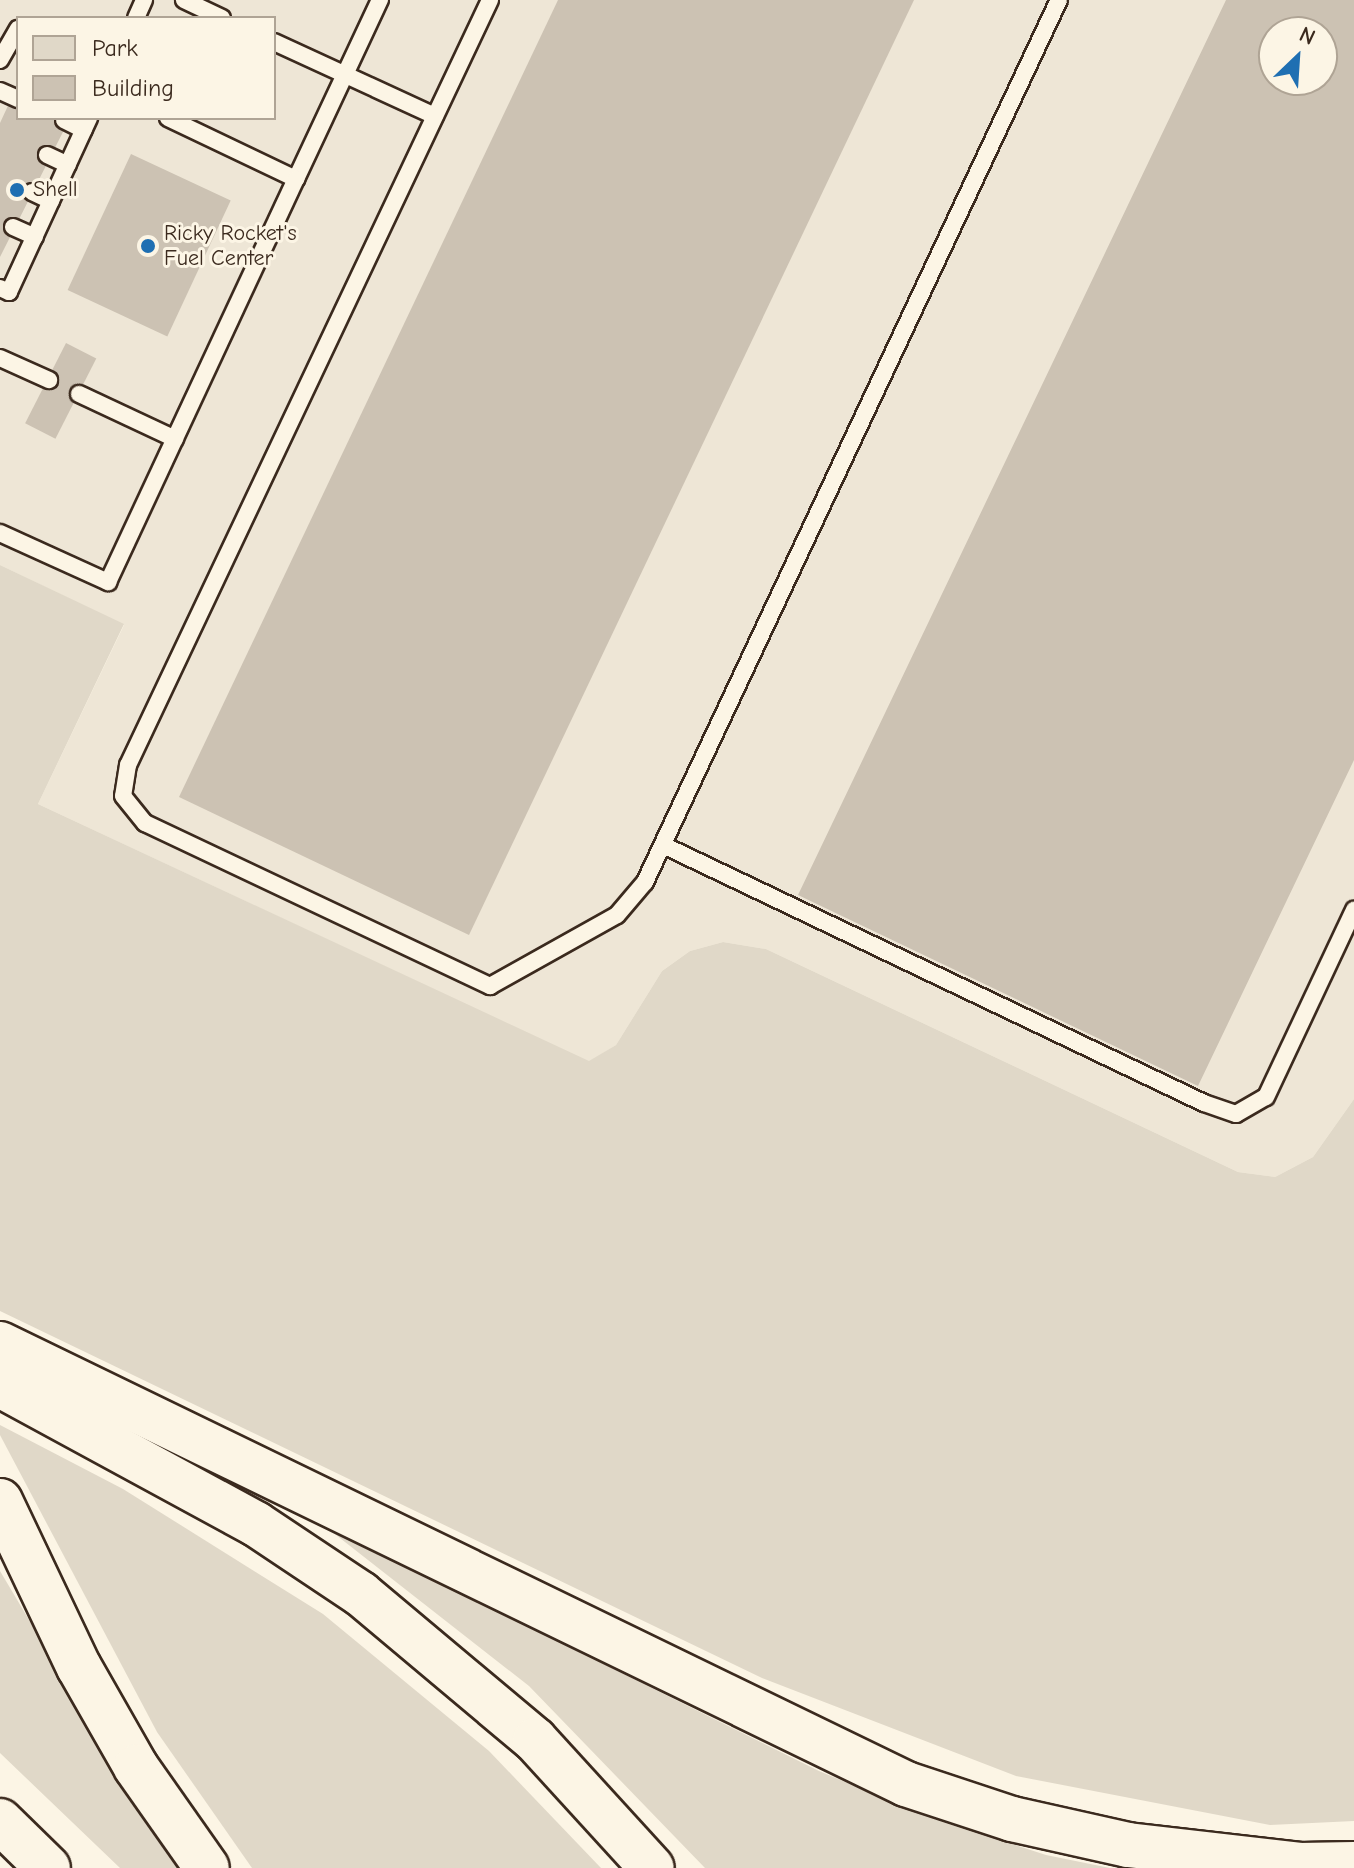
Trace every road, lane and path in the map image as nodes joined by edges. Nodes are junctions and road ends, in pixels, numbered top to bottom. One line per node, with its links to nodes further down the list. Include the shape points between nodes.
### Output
1 (184, 0): 5 (lane)
2 (380, 0): 9 (lane)
3 (490, 0): 10 (lane)
4 (1059, 0): 27 (lane)
5 (218, 16)
6 (16, 32): 8 (lane)
7 (276, 43): 9 (lane)
8 (0, 60)
9 (345, 74): 10 (lane); 16 (lane)
10 (435, 116): 27 (lane, via 128,765 123,796 145,823 490,986 617,915 645,882)
11 (64, 120): 13 (lane)
12 (172, 120): 16 (lane)
13 (87, 124): 15 (lane)
14 (47, 155): 15 (lane)
15 (68, 165): 18 (lane)
16 (296, 179): 25 (lane)
17 (32, 192): 18 (lane)
18 (51, 201): 20 (lane)
19 (13, 227): 20 (lane)
20 (35, 237): 21 (lane, via 9,292)
21 (0, 288)
22 (0, 358): 23 (lane)
23 (49, 380)
24 (79, 394): 25 (lane)
25 (175, 439): 26 (lane, via 108,582)
26 (0, 533)
27 (663, 845): 28 (lane, via 1236,1114 1266,1097)
28 (1354, 910)
29 (0, 1344): 33 (highway, via 906,1784 1012,1819 1128,1845 1300,1865)
30 (0, 1385): 36 (highway, via 256,1524 361,1594 535,1740)
31 (0, 1501): 35 (highway, via 86,1679 136,1767)
32 (0, 1821): 34 (highway)
33 (1354, 1864)
34 (48, 1868)
35 (207, 1868)
36 (652, 1868)

